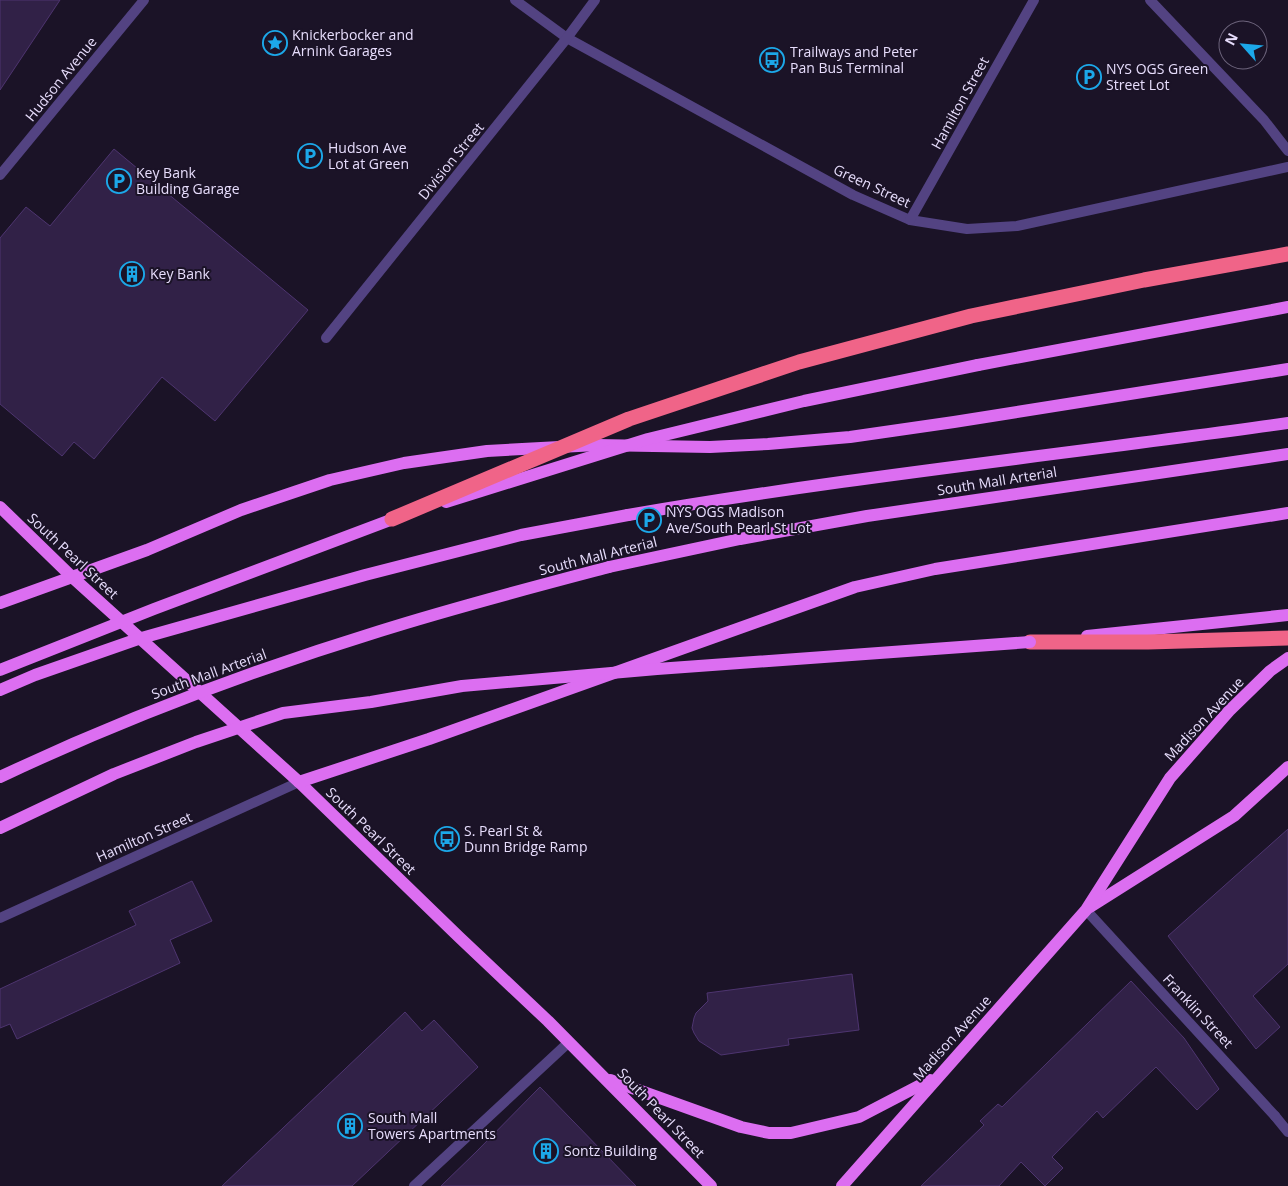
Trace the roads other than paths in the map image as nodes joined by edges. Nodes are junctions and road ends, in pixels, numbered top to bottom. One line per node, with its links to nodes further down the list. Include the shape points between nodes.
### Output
1 (144, 0): 9 (street, Hudson Avenue)
2 (515, 0): 6 (street, Green Street)
3 (595, 0): 6 (street, Division Street)
4 (1034, 0): 10 (street, Hamilton Street)
5 (1150, 0): 7 (street, via 1264,120)
6 (567, 38): 10 (street, Green Street, via 853,196); 13 (street, Division Street)
7 (1288, 151)
8 (1288, 167): 10 (street, Green Street, via 1017,226 967,228)
9 (0, 175)
10 (910, 220)
11 (1288, 254): 19 (highway, bridge, via 980,314 799,362 629,419)
12 (1288, 307): 19 (main road, bridge, via 795,403 648,439)
13 (326, 338)
14 (1288, 369): 20 (main road, bridge, via 850,437 710,447 597,445 487,451 404,463 330,480 241,510 148,550)
15 (1288, 423): 27 (main road, South Mall Arterial, bridge, via 730,497 521,535 138,639)
16 (1288, 454): 29 (main road, South Mall Arterial, bridge, via 867,516 610,567 398,625 265,668 56,750)
17 (0, 507): 20 (main road, South Pearl Street)
18 (1288, 513): 30 (main road, via 944,567 855,587)
19 (392, 519): 26 (main road, bridge)
20 (71, 576): 21 (main road); 30 (main road, South Pearl Street)
21 (0, 603)
22 (1288, 615): 24 (main road)
23 (1288, 638): 24 (highway)
24 (1030, 642): 31 (main road, bridge, via 462,686 283,713 114,774)
25 (1288, 658): 32 (main road, Madison Avenue, via 1229,711 1170,778)
26 (0, 670)
27 (0, 690)
28 (1288, 766): 32 (main road, Madison Avenue, via 1234,816)
29 (0, 777)
30 (299, 782): 33 (street, Hamilton Street); 34 (main road, South Pearl Street)
31 (0, 828)
32 (1086, 910): 35 (main road, Madison Avenue); 37 (street, Franklin Street)
33 (0, 918)
34 (569, 1042): 36 (main road, South Pearl Street); 38 (street)
35 (937, 1077): 36 (main road, via 859,1117 791,1133 768,1133 741,1127); 40 (main road, Madison Avenue)
36 (607, 1079): 39 (main road, South Pearl Street)
37 (1288, 1132)
38 (414, 1186)
39 (711, 1186)
40 (842, 1186)

